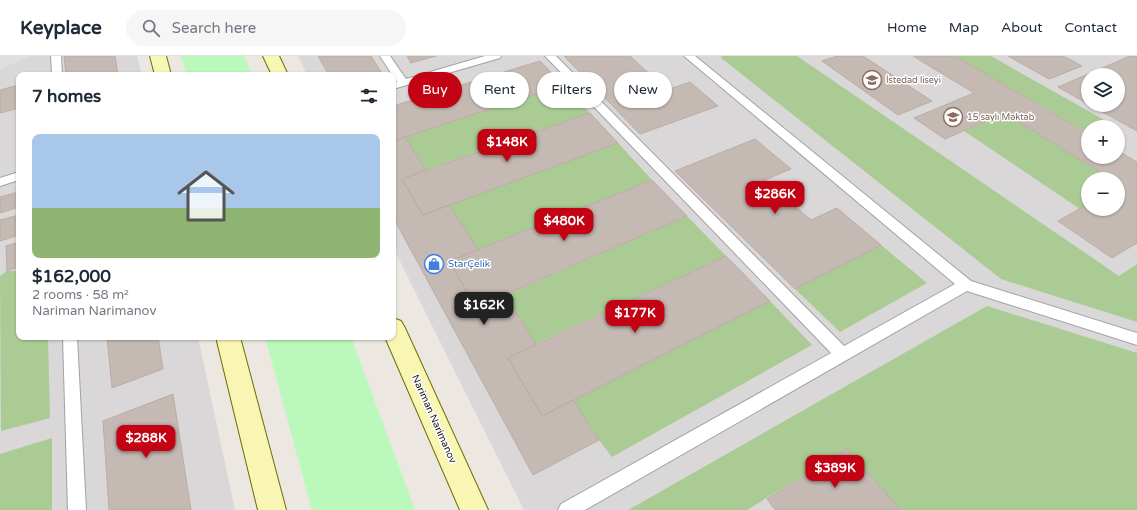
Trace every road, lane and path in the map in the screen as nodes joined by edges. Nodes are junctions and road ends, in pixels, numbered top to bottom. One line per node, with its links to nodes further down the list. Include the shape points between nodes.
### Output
1 (56, 56): 8 (lane)
2 (158, 56): 9 (main road)
3 (271, 56): 10 (main road)
4 (385, 56): 11 (lane)
5 (496, 56): 12 (lane)
6 (550, 56): 20 (lane)
7 (689, 56): 15 (lane)
8 (57, 72)
9 (162, 72)
10 (279, 72)
11 (392, 72)
12 (398, 85)
13 (16, 177): 14 (lane)
14 (0, 182)
15 (966, 285): 17 (lane); 20 (lane)
16 (396, 335): 23 (main road, Nariman Narimanov)
17 (1137, 338)
18 (70, 340): 21 (lane)
19 (229, 340): 22 (main road)
20 (843, 354): 24 (lane)
21 (77, 510)
22 (272, 510)
23 (474, 510)
24 (567, 510)

